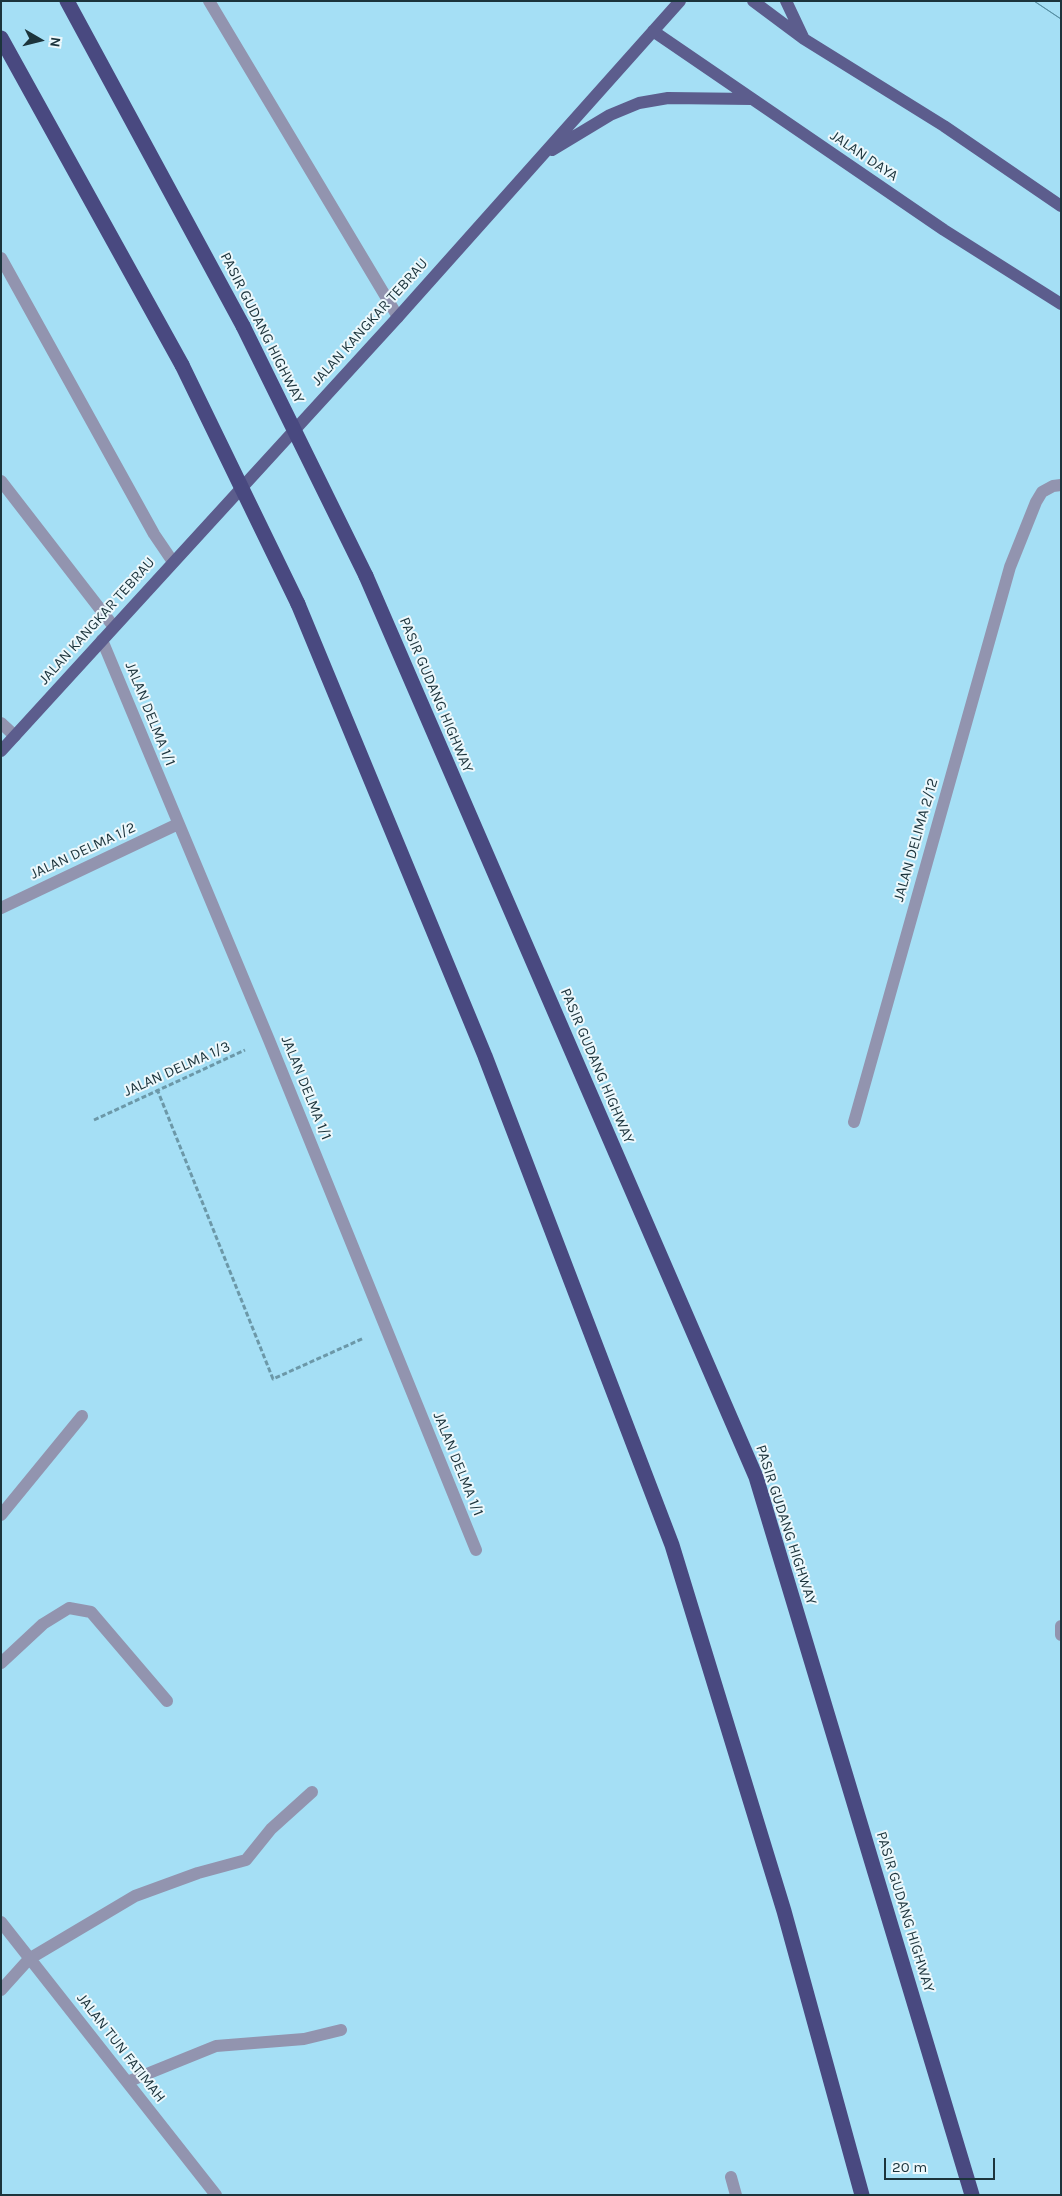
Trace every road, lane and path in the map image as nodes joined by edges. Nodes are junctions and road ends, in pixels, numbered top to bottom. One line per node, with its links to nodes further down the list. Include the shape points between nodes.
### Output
1 (67, 1): 47 (highway, PASIR GUDANG HIGHWAY, bridge, via 243,326 366,576 756,1477)
2 (209, 1): 14 (street)
3 (680, 1): 6 (main road, JALAN KANGKAR TEBRAU)
4 (753, 1): 8 (main road)
5 (786, 1): 8 (main road)
6 (653, 31): 9 (main road, JALAN DAYA); 10 (main road, JALAN KANGKAR TEBRAU)
7 (1, 38): 46 (highway, bridge, via 182,365 298,604 485,1056 672,1545 784,1912)
8 (804, 39): 11 (main road, via 944,126)
9 (752, 99): 10 (main road, via 668,98 639,104 610,115); 13 (main road, JALAN DAYA, via 944,230)
10 (540, 158): 14 (main road, JALAN KANGKAR TEBRAU)
11 (1061, 206)
12 (1, 258): 17 (street, via 154,534)
13 (1061, 304)
14 (398, 317): 17 (main road, JALAN KANGKAR TEBRAU)
15 (1, 480): 18 (street)
16 (1061, 485): 28 (street, JALAN DELIMA 2/12, via 1048,489 1039,497 1010,567)
17 (173, 562): 18 (main road, JALAN KANGKAR TEBRAU)
18 (114, 627): 19 (main road, JALAN KANGKAR TEBRAU)
19 (102, 640): 21 (main road, JALAN KANGKAR TEBRAU); 23 (street, JALAN DELMA 1/1)
20 (1, 723): 21 (street)
21 (14, 736): 22 (main road, JALAN KANGKAR TEBRAU)
22 (1, 751)
23 (178, 824): 24 (street, JALAN DELMA 1/2); 25 (street, JALAN DELMA 1/1)
24 (1, 908)
25 (269, 1040): 26 (path, JALAN DELMA 1/3); 29 (street, JALAN DELMA 1/1)
26 (157, 1089): 27 (path, JALAN DELMA 1/3); 29 (path, via 272,1379)
27 (94, 1120)
28 (854, 1122)
29 (385, 1329): 32 (street, JALAN DELMA 1/1)
30 (82, 1416): 31 (street)
31 (1, 1515)
32 (476, 1550)
33 (1061, 1626): 34 (street)
34 (1061, 1635)
35 (1, 1663): 36 (street, via 43,1624 69,1608 91,1612)
36 (167, 1702)
37 (312, 1792): 39 (street, via 271,1829 246,1860 198,1873 136,1896)
38 (1, 1922): 39 (street, JALAN TUN FATIMAH)
39 (30, 1959): 40 (street); 42 (street, JALAN TUN FATIMAH)
40 (1, 1990)
41 (341, 2030): 42 (street, via 304,2039 216,2046)
42 (127, 2082): 44 (street, JALAN TUN FATIMAH)
43 (731, 2177): 45 (street)
44 (212, 2193)
45 (736, 2195)
46 (862, 2195)
47 (972, 2195)

